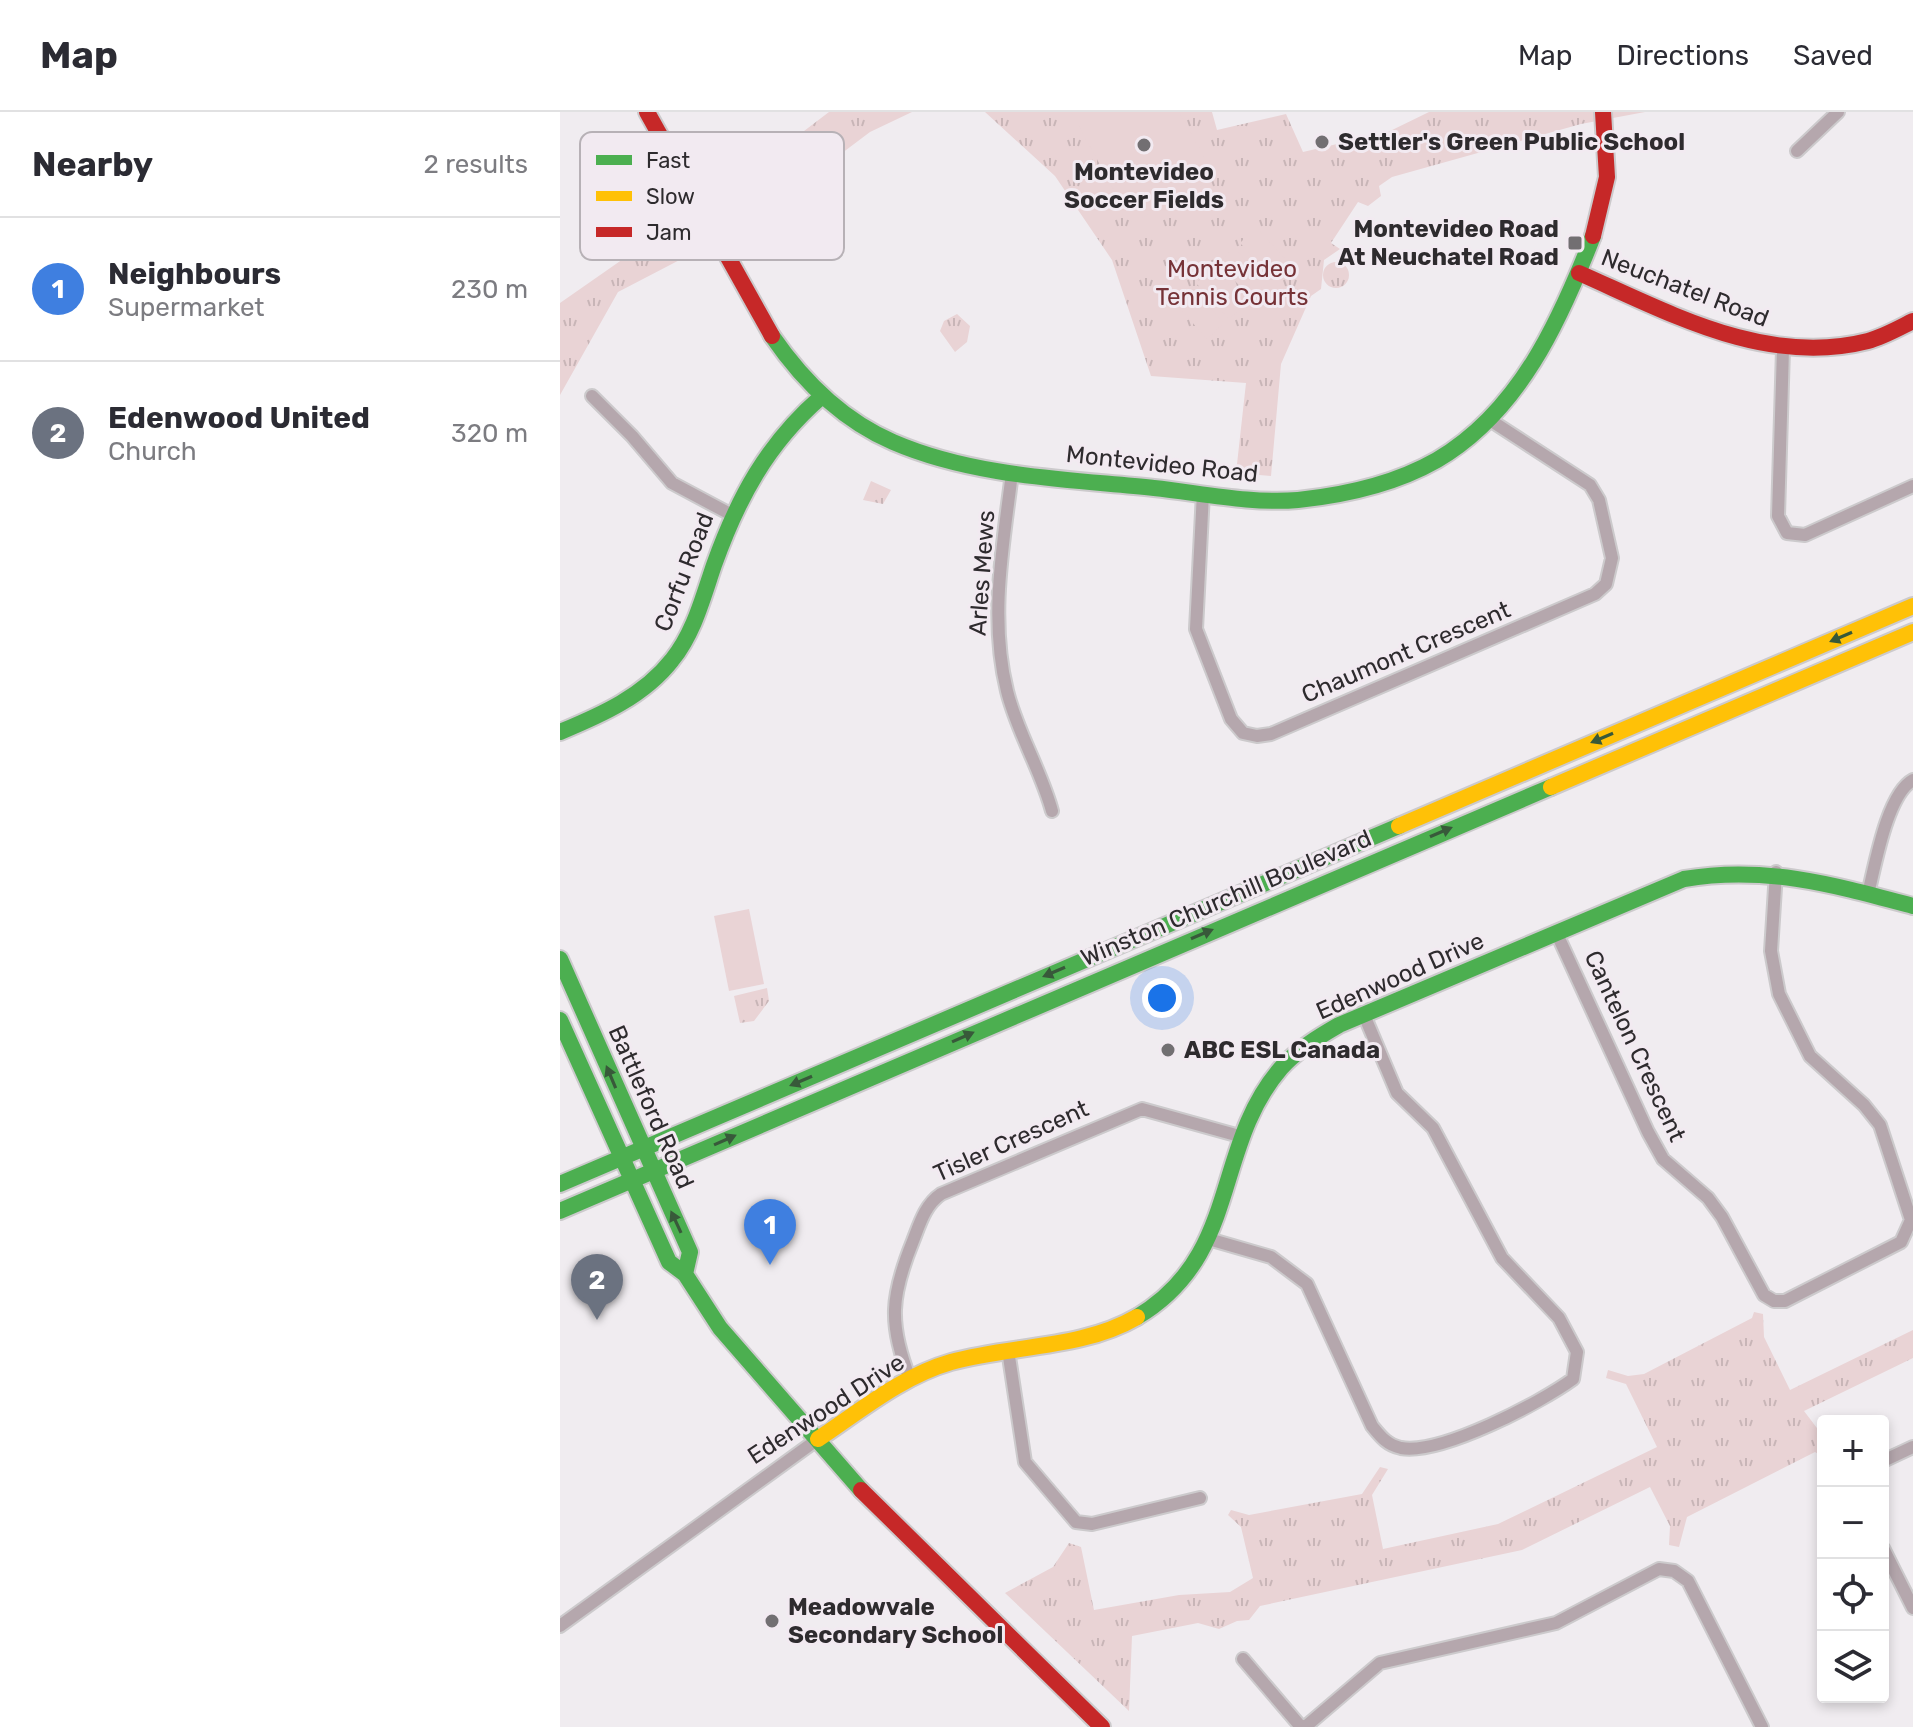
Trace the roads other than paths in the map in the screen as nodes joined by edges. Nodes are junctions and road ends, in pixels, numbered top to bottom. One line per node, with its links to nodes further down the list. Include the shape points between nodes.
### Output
1 (647, 112): 4 (street, Montevideo Road)
2 (1603, 112): 7 (street, Montevideo Road, via 1610,169 1597,227)
3 (1838, 112): 5 (street)
4 (660, 132)
5 (1797, 151)
6 (729, 260): 11 (street, Montevideo Road, via 761,322)
7 (1579, 273): 9 (street, Neuchatel Road, via 1736,339); 12 (street, Montevideo Road, via 1539,359)
8 (1913, 321): 9 (street, Neuchatel Road, via 1848,348)
9 (1783, 349): 14 (street, via 1778,516 1787,533 1805,535)
10 (592, 396): 16 (street, via 672,483)
11 (821, 397): 13 (street, Montevideo Road, via 907,450 972,469); 16 (street, Corfu Road, via 796,417 760,462)
12 (1490, 420): 15 (street, Montevideo Road, via 1438,459 1377,488 1296,500); 15 (street, Chaumont Crescent, via 1590,485 1605,513 1612,558 1606,584 1595,594 1271,734 1243,733 1231,719 1196,629)
13 (1012, 473): 15 (street, Montevideo Road); 21 (street, Arles Mews, via 997,631 1008,695)
14 (1913, 486)
15 (1203, 493)
16 (732, 515): 19 (street, Corfu Road, via 692,626 673,660 608,713)
17 (1913, 606): 30 (street, Winston Churchill Boulevard, one-way to 30)
18 (1913, 632): 32 (street, Winston Churchill Boulevard, one-way to 18)
19 (560, 732)
20 (1913, 780): 23 (street, via 1893,806)
21 (1052, 811)
22 (1776, 872): 23 (street, Edenwood Drive); 25 (street, Edenwood Drive, via 1741,869 1684,879); 25 (street, Cantelon Crescent, via 1771,951 1779,994 1810,1056 1880,1125 1911,1220 1901,1242 1785,1301 1764,1295 1708,1198 1663,1159 1634,1107)
23 (1868, 894): 24 (street, Edenwood Drive)
24 (1913, 906)
25 (1557, 934): 27 (street, Edenwood Drive)
26 (560, 959): 30 (street, Battleford Road, one-way to 26)
27 (1364, 1015): 29 (street, Edenwood Drive, via 1309,1043 1280,1068 1254,1107); 36 (street, via 1397,1093 1433,1128 1502,1258 1559,1318 1577,1352 1573,1379 1478,1431 1404,1449 1387,1443 1372,1426 1307,1284 1271,1257)
28 (560, 1020): 31 (street, Battleford Road)
29 (1243, 1137): 36 (street, Edenwood Drive); 39 (street, Tisler Crescent, via 1142,1109 941,1194 923,1215 896,1283 894,1327)
30 (642, 1149): 31 (street, Winston Churchill Boulevard); 32 (street, Battleford Road)
31 (620, 1158): 33 (street, Battleford Road); 34 (street, Winston Churchill Boulevard)
32 (653, 1171): 33 (street, Winston Churchill Boulevard); 37 (street, Battleford Road, one-way to 32, via 690,1252)
33 (631, 1181): 35 (street, Winston Churchill Boulevard); 37 (street, Battleford Road, via 669,1262)
34 (560, 1184)
35 (560, 1211)
36 (1212, 1240): 38 (street, Edenwood Drive, via 1183,1283 1135,1320 1085,1338)
37 (685, 1274): 40 (street, Battleford Road, via 720,1328)
38 (1008, 1350): 39 (street, Edenwood Drive, via 946,1364); 43 (street, via 1025,1462 1076,1522 1092,1524)
39 (910, 1379): 40 (street, Edenwood Drive)
40 (818, 1439): 46 (street, Edenwood Drive); 48 (street, Battleford Road, via 913,1548)
41 (1913, 1447): 42 (street)
42 (1889, 1458)
43 (1200, 1498)
44 (1888, 1559): 45 (street)
45 (1913, 1608)
46 (560, 1626)
47 (1243, 1659): 49 (street)
48 (1102, 1727)
49 (1303, 1727): 50 (street, via 1380,1663 1538,1629 1659,1569 1688,1581)
50 (1762, 1727)

